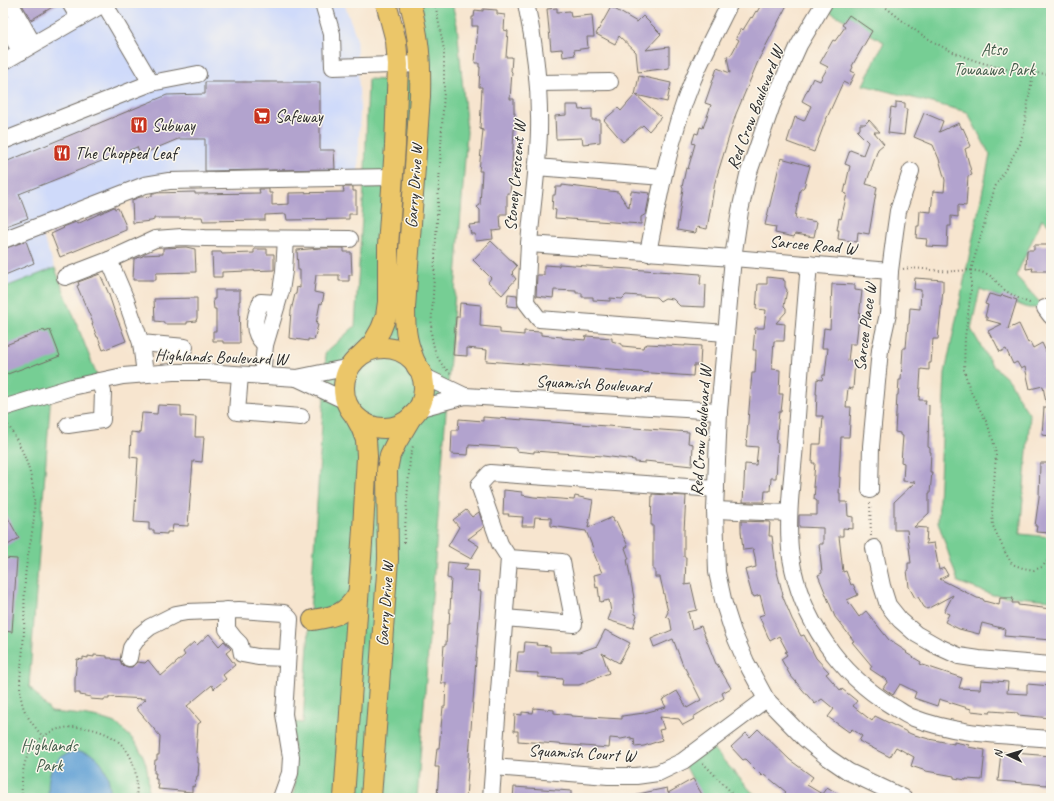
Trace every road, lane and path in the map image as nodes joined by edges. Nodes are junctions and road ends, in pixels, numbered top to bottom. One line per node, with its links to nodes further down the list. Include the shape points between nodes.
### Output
1 (10, 3): 14 (street)
2 (70, 3): 12 (street)
3 (104, 3): 12 (street); 22 (street)
4 (323, 3): 17 (street, via 332,34 333,67)
5 (386, 3): 17 (main road, Garry Drive W, via 396,41)
6 (410, 3): 16 (main road, Garry Drive W, via 419,39)
7 (435, 3): 49 (path, via 444,50 444,91 431,332 438,360)
8 (526, 3): 23 (street, Stoney Crescent W)
9 (730, 3): 28 (street, via 692,82 674,133)
10 (824, 3): 34 (street, Red Crow Boulevard W, via 785,74 759,143 748,175)
11 (880, 3): 18 (path, via 928,39 952,52 981,63)
12 (79, 18): 14 (street)
13 (3, 22): 14 (street)
14 (27, 48): 15 (street)
15 (3, 62)
16 (421, 64): 17 (street); 45 (main road, Garry Drive W, via 404,308 405,332)
17 (398, 65): 27 (main road, Garry Drive W)
18 (1033, 73): 20 (path); 37 (path, via 1020,144 995,187)
19 (198, 74): 22 (street)
20 (1051, 74)
21 (610, 82): 23 (street)
22 (151, 83): 24 (street)
23 (538, 83): 25 (street, Stoney Crescent W, via 539,132)
24 (3, 141)
25 (536, 167): 28 (street); 32 (street, Stoney Crescent W)
26 (911, 171): 38 (street, Sarcee Place W, via 898,211)
27 (393, 177): 31 (street, via 169,181 145,185); 44 (main road, Garry Drive W, via 386,316 373,343)
28 (663, 177): 33 (street)
29 (286, 239): 30 (street); 35 (street, via 155,239); 48 (street, via 284,271 265,345)
30 (350, 239)
31 (3, 240)
32 (529, 244): 33 (street, Stoney Crescent W); 41 (street, via 526,302 539,319)
33 (648, 253): 34 (street, Stoney Crescent W)
34 (733, 258): 36 (street, Sarcee Road W); 41 (street, Red Crow Boulevard W)
35 (109, 260): 39 (street); 42 (street)
36 (809, 264): 38 (street, Sarcee Road W); 64 (street)
37 (971, 270): 38 (path, via 939,271 919,268); 40 (path, via 990,276 1002,288 1021,300); 67 (path, via 964,370 970,390 987,423 996,454 993,526 1012,564 1034,570 1042,567)
38 (890, 271): 62 (street, Sarcee Place W, via 888,314 877,380)
39 (65, 277)
40 (1048, 312)
41 (726, 333): 55 (street, Red Crow Boulevard W)
42 (141, 343): 43 (street); 46 (street)
43 (185, 347)
44 (356, 361): 45 (main road, via 370,350 392,349 405,354); 50 (street, Highlands Boulevard W); 54 (main road, via 346,375 344,384)
45 (419, 371): 52 (street, Squamish Boulevard); 56 (main road, via 423,393)
46 (145, 374): 47 (street, Highlands Boulevard W, via 173,372); 51 (street, Highlands Boulevard W)
47 (240, 375): 48 (street, Highlands Boulevard W); 57 (street, via 237,412)
48 (262, 376): 50 (street, Highlands Boulevard W)
49 (453, 376)
50 (297, 378): 54 (street, Highlands Boulevard W)
51 (99, 381): 53 (street, Highlands Boulevard W); 59 (street, via 103,392 102,420)
52 (465, 396): 55 (street, Squamish Boulevard); 56 (street, Squamish Boulevard)
53 (3, 408)
54 (351, 409): 56 (main road, via 362,422 379,428 397,426); 69 (main road, Garry Drive W, via 366,440 367,456)
55 (719, 410): 61 (street, Red Crow Boulevard W)
56 (414, 413): 87 (main road, Garry Drive W, via 390,455 387,470 388,559)
57 (301, 417)
58 (8, 425): 79 (path, via 32,475 35,500 25,578 21,692 23,707)
59 (68, 425)
60 (414, 440): 65 (path, via 410,458)
61 (716, 489): 63 (street, Red Crow Boulevard W); 68 (street, via 490,472 479,485 500,544)
62 (870, 490): 66 (path, via 871,538)
63 (715, 510): 64 (street); 78 (street, Red Crow Boulevard W, via 718,572 724,604 746,662)
64 (789, 513): 80 (street, via 791,557 798,587 810,617 830,649 853,677 878,698 909,716 940,727 966,733)
65 (404, 545)
66 (874, 548): 77 (street, via 888,605 916,634 959,656)
67 (1051, 557)
68 (509, 558): 71 (street); 71 (street, via 562,562 574,624)
69 (358, 594): 73 (main road, via 351,605 341,613); 74 (main road, Garry Drive W)
70 (227, 610): 72 (street, via 284,613); 75 (street, via 176,614 150,627 139,636 131,648); 76 (street, via 227,629 240,644 242,654)
71 (505, 618): 82 (street)
72 (290, 619): 73 (street); 76 (street)
73 (313, 620): 74 (main road, via 341,630)
74 (355, 648): 86 (main road, Garry Drive W)
75 (129, 658)
76 (287, 658): 85 (street, via 284,714 291,758 290,774)
77 (1051, 665)
78 (766, 698): 81 (street, Squamish Court W); 90 (street, Red Crow Boulevard W, via 804,738 827,757 849,772)
79 (43, 737): 83 (path, via 32,749 24,766); 84 (path, via 58,729 78,727 112,736 127,751 134,766)
80 (1051, 739)
81 (695, 752): 82 (street, Squamish Court W, via 658,773 636,776 601,776); 89 (path)
82 (493, 767): 88 (street)
83 (22, 798)
84 (136, 798)
85 (281, 798)
86 (344, 798)
87 (371, 798)
88 (491, 798)
89 (734, 798)
90 (901, 798)

